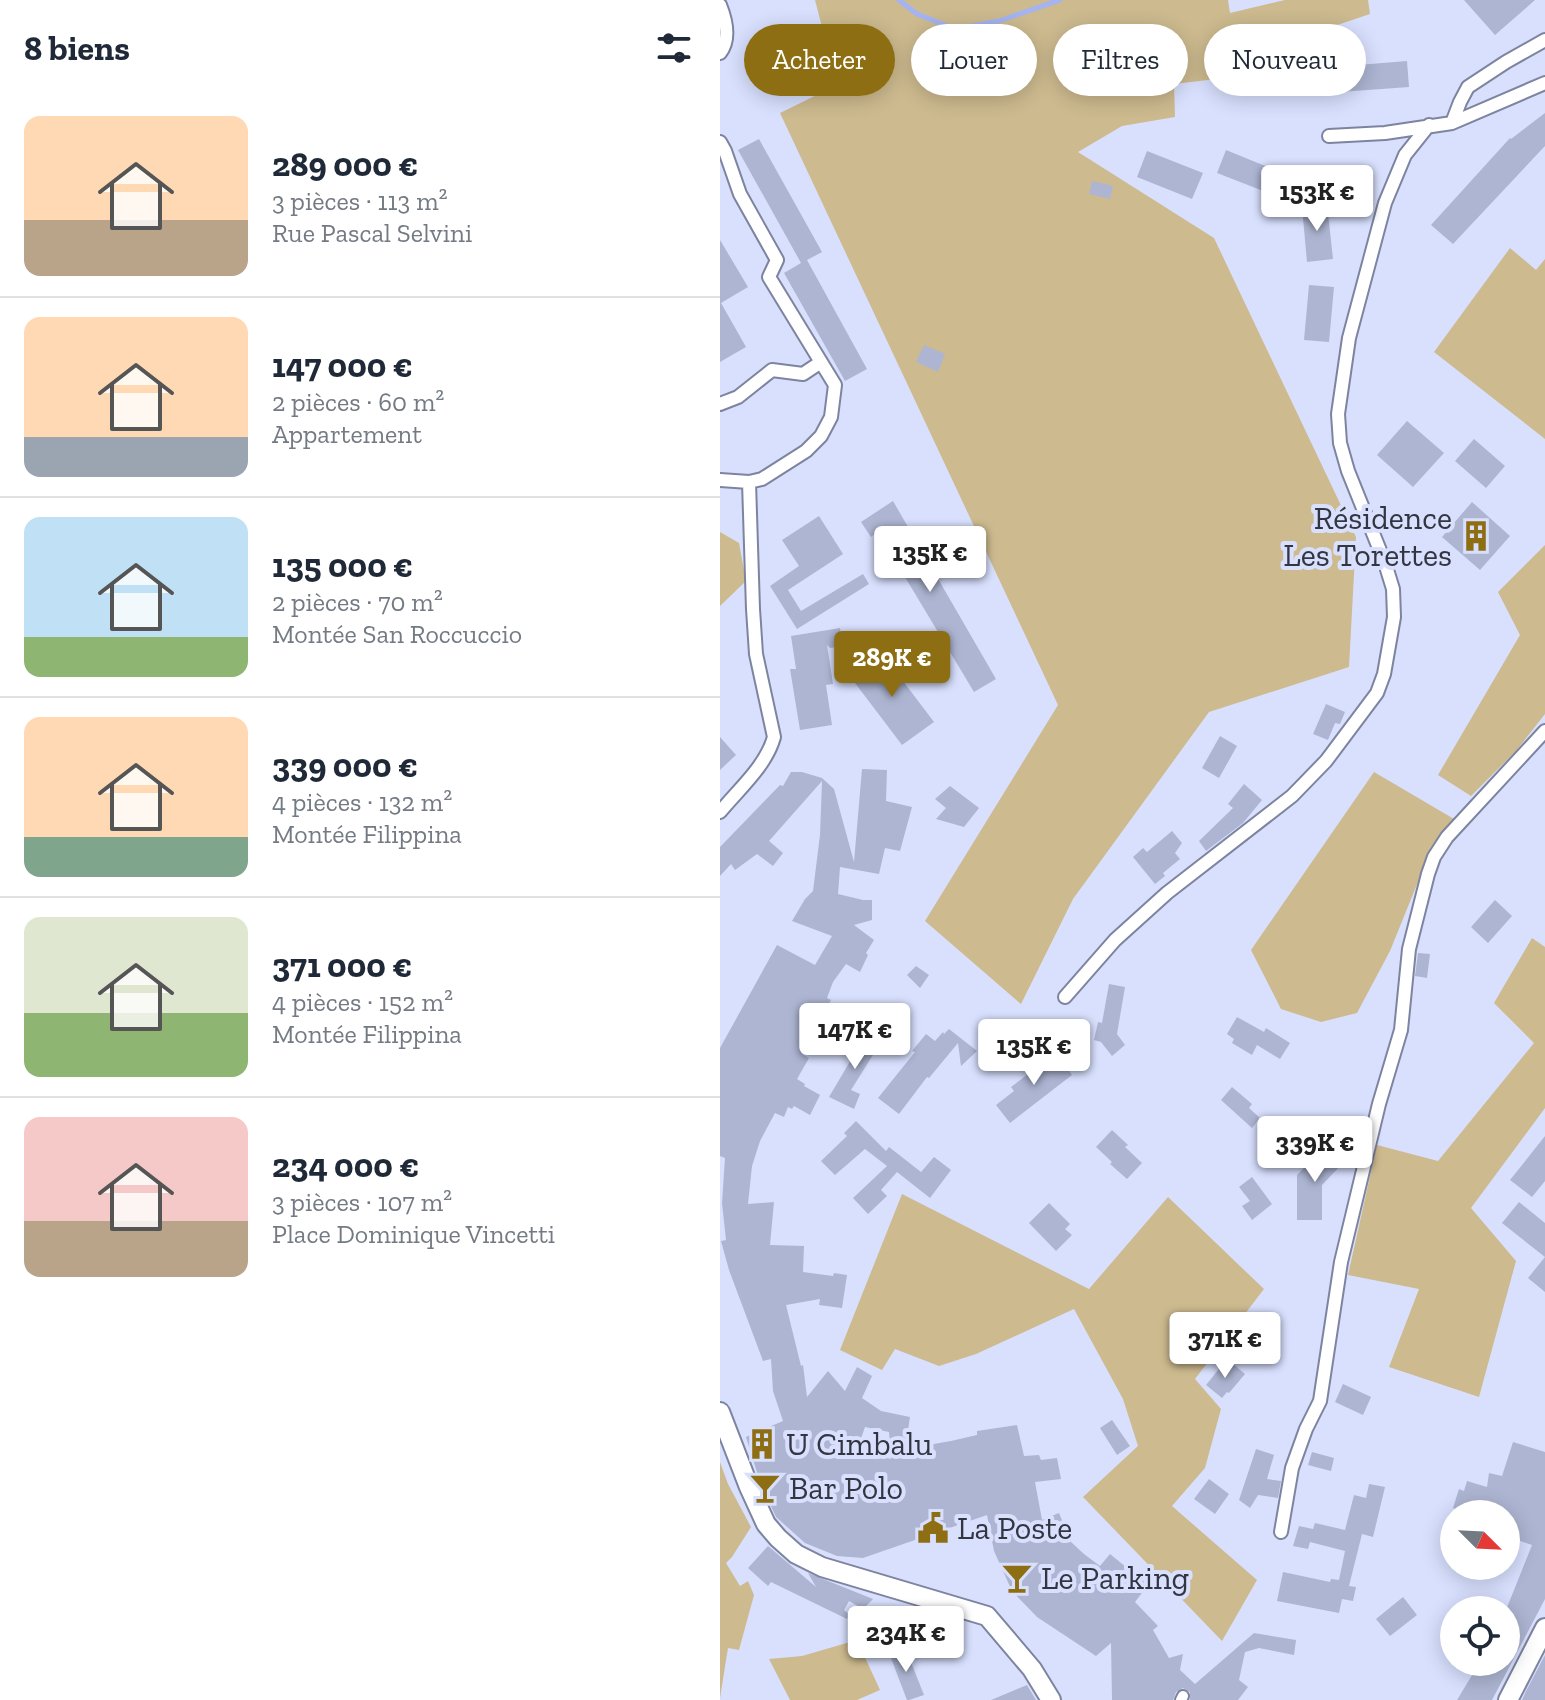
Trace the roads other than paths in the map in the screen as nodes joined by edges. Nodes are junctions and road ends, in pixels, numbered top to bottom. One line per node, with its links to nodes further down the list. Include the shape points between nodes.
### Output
1 (720, 5): 3 (street, via 726,45)
2 (1545, 40): 5 (street, via 1468,87)
3 (720, 53)
4 (1545, 83): 5 (street)
5 (1452, 123): 6 (street)
6 (1429, 125): 7 (street); 15 (street, via 1405,155 1385,203 1349,338 1338,414 1348,471 1393,589 1394,617 1377,693 1292,796 1167,893 1115,940)
7 (1329, 136)
8 (720, 142): 9 (street, via 740,194 777,260 769,277)
9 (821, 362): 10 (street, via 803,374 772,370); 12 (street, via 835,385 831,417 821,436 789,463)
10 (720, 404)
11 (720, 480): 12 (street)
12 (749, 482): 14 (street, via 756,654 774,737 764,760)
13 (1545, 731): 17 (street, via 1447,837 1428,874 1409,949 1401,1030 1341,1262 1320,1401 1292,1468)
14 (720, 812)
15 (1065, 997)
16 (720, 1412): 19 (main road, via 766,1524 796,1554 822,1567 987,1616)
17 (1281, 1532)
18 (1545, 1628): 20 (main road)
19 (1051, 1700)
20 (1508, 1700)

